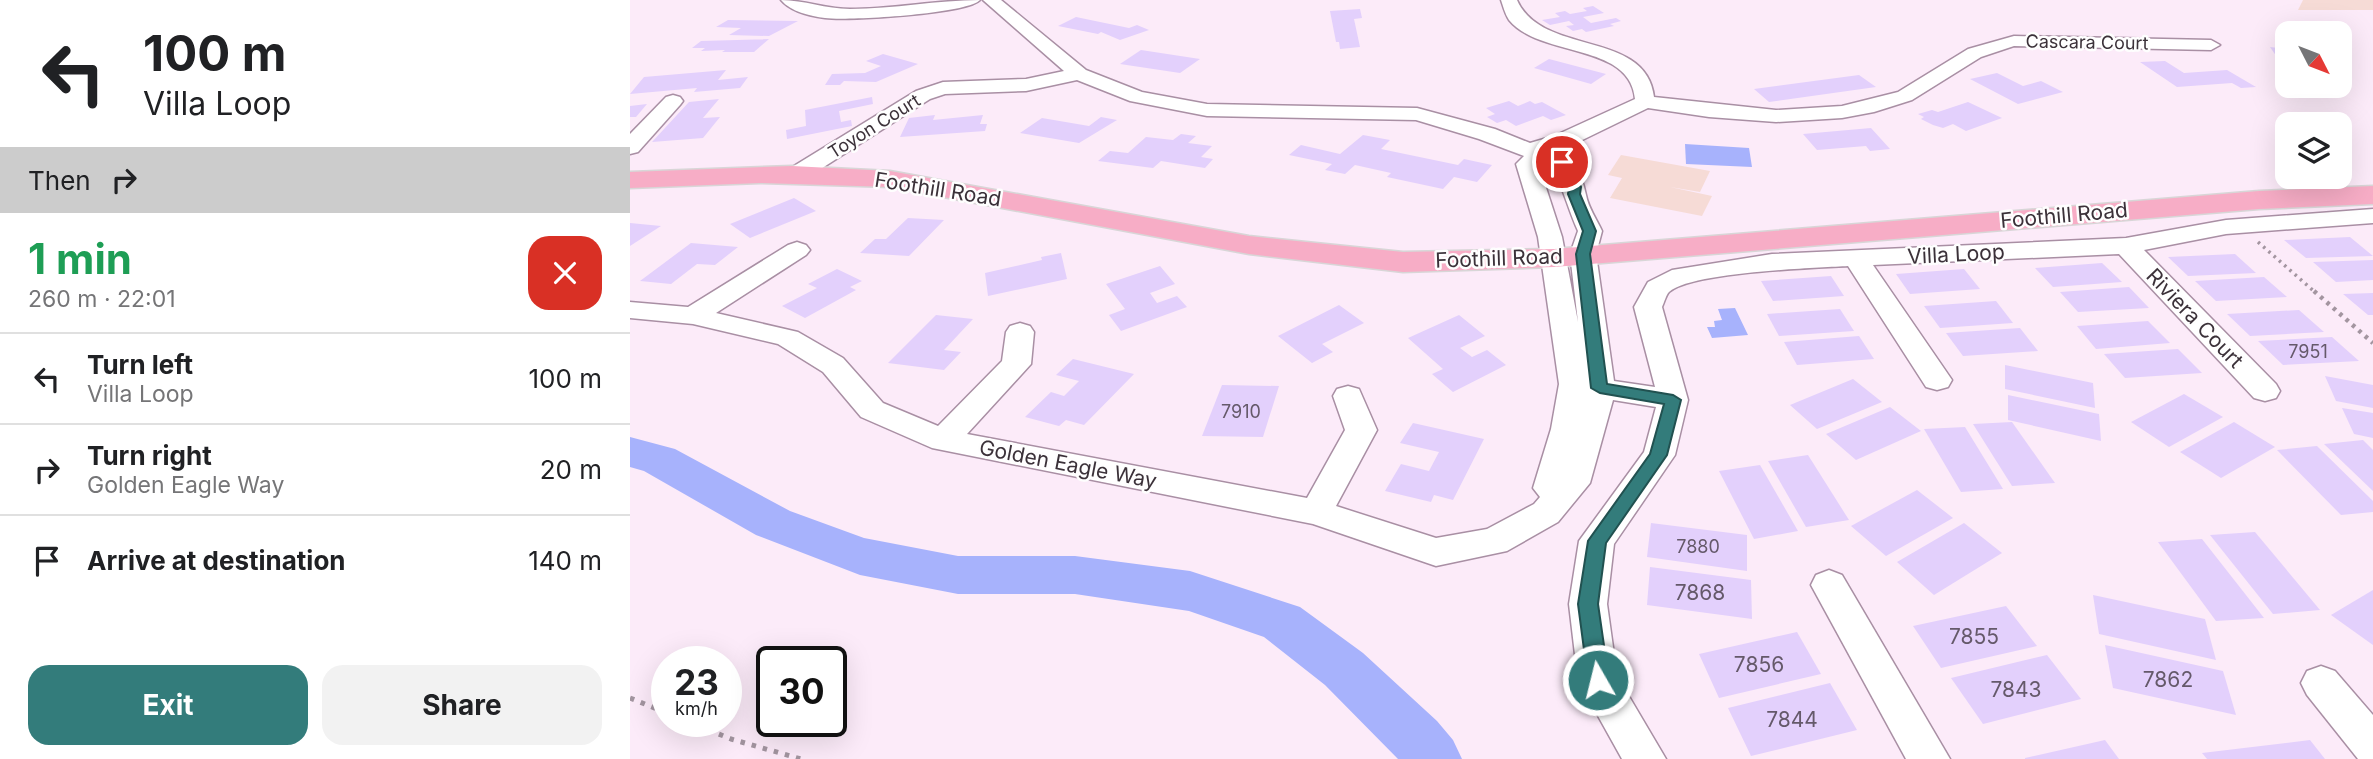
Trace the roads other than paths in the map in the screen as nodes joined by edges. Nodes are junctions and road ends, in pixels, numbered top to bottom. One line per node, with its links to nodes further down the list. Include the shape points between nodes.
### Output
1 (789, 0): 2 (street, via 809,11 848,14)
2 (972, 0)
3 (991, 0): 6 (street)
4 (1509, 0): 8 (street, via 1517,20 1531,29 1595,50 1629,67 1642,82)
5 (2211, 45): 8 (street, Cascara Court, via 2014,41 1966,57 1905,96 1842,111 1765,116)
6 (1080, 74): 10 (street, Toyon Court, via 1026,85 943,88 923,95); 11 (street, via 1137,97 1207,110 1417,114)
7 (673, 101): 9 (street)
8 (1645, 102): 11 (street, via 1562,141)
9 (630, 147)
10 (797, 174): 12 (main road, Foothill Road); 16 (main road, Foothill Road, via 890,179 1319,254 1391,261)
11 (1550, 177): 16 (street, Golden Eagle Way); 16 (street, Golden Eagle Way, via 1590,231)
12 (630, 180)
13 (2370, 213): 14 (street, Villa Loop, via 2240,226); 16 (main road, Foothill Road, via 2259,200)
14 (2126, 246): 17 (street, Villa Loop); 23 (street, Riviera Court)
15 (797, 250): 19 (street)
16 (1569, 256): 22 (street, Golden Eagle Way)
17 (1855, 258): 21 (street); 25 (street, Villa Loop, via 1772,262 1681,276 1657,288 1648,307)
18 (630, 310): 19 (street, Golden Eagle Way)
19 (693, 316): 26 (street, Golden Eagle Way, via 788,338 833,365 872,410)
20 (1020, 332): 26 (street, via 1016,364)
21 (1937, 380)
22 (1587, 386): 25 (street); 27 (street, Golden Eagle Way, via 1594,415 1573,483 1561,499 1529,524 1495,541 1436,552)
23 (2265, 391)
24 (1348, 396): 27 (street, via 1361,430)
25 (1673, 400): 31 (street, Villa Loop, via 1659,455 1597,541 1588,604 1598,680)
26 (943, 440): 27 (street, Golden Eagle Way)
27 (1316, 512)
28 (1829, 585): 32 (street)
29 (2321, 683): 30 (street)
30 (2373, 746)
31 (1645, 759)
32 (1929, 759)

